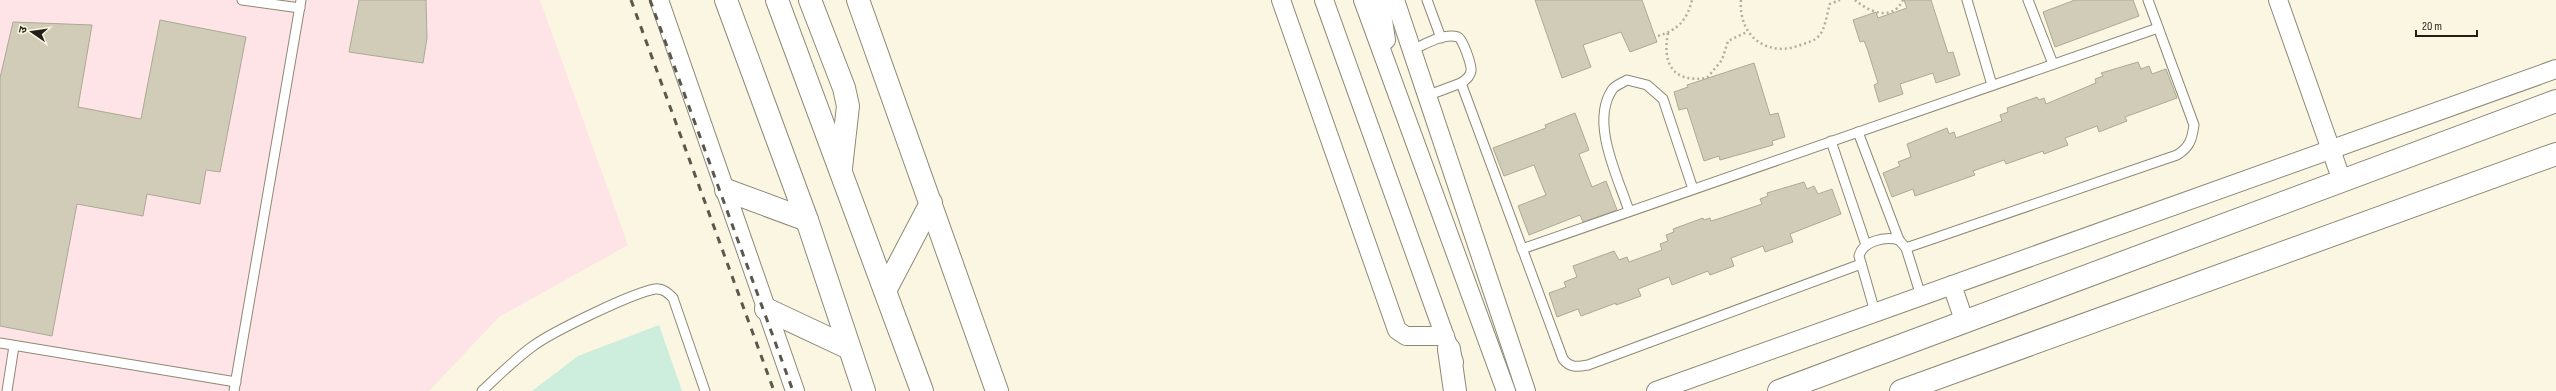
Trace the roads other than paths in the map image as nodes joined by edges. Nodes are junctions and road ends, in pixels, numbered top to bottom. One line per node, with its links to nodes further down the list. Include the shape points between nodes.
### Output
1 (242, 0): 17 (lane)
2 (659, 0): 35 (street)
3 (726, 0): 38 (street)
4 (777, 0): 32 (street)
5 (810, 0): 32 (street, via 844,88 848,106)
6 (858, 0): 36 (street)
7 (1281, 0): 51 (street, via 1396,330 1406,336)
8 (1324, 0): 51 (street)
9 (1363, 0): 23 (street)
10 (1380, 0): 23 (street)
11 (1395, 0): 20 (street)
12 (1427, 0): 19 (lane)
13 (1967, 0): 25 (lane)
14 (2028, 0): 21 (lane)
15 (2148, 0): 18 (lane)
16 (2278, 0): 30 (street)
17 (301, 4): 54 (lane)
18 (2158, 28): 21 (lane); 41 (lane, via 2194,124 2187,149 2177,155)
19 (1441, 38): 20 (lane); 24 (lane, via 1461,39 1471,65 1471,72)
20 (1412, 50): 26 (street)
21 (2053, 64): 25 (lane)
22 (2556, 69): 30 (street)
23 (1390, 74): 64 (street)
24 (1461, 83): 26 (lane); 42 (lane)
25 (1992, 85): 28 (lane)
26 (1429, 95): 65 (street)
27 (2556, 101): 33 (street)
28 (1858, 132): 29 (lane); 39 (lane)
29 (1831, 141): 34 (lane); 40 (lane)
30 (2330, 151): 33 (street); 44 (street)
31 (2556, 154): 68 (street)
32 (841, 170): 45 (street)
33 (2342, 181): 49 (street)
34 (1693, 189): 37 (lane); 37 (lane, via 1663,100 1647,85 1627,80 1612,89 1603,109 1604,134)
35 (726, 190): 38 (street); 47 (street)
36 (931, 202): 45 (street); 61 (street)
37 (1629, 211): 42 (lane)
38 (807, 220): 53 (street)
39 (1899, 240): 40 (lane, via 1885,238); 41 (lane)
40 (1866, 245): 43 (lane, via 1861,249)
41 (1906, 248): 46 (lane)
42 (1522, 249): 43 (lane, via 1563,359 1568,365 1578,367)
43 (1861, 264): 48 (lane)
44 (1952, 285): 46 (street); 49 (street)
45 (886, 289): 60 (street)
46 (1921, 296): 48 (street)
47 (766, 308): 53 (street); 58 (street)
48 (1875, 312): 66 (street)
49 (1965, 323): 67 (street)
50 (0, 343): 52 (lane)
51 (1447, 343): 62 (street); 63 (street)
52 (14, 346): 54 (lane); 55 (lane)
53 (849, 348): 59 (street)
54 (235, 387)
55 (7, 391)
56 (482, 391): 57 (lane, via 533,346 574,324 656,289 664,290 673,298)
57 (705, 391)
58 (795, 391)
59 (864, 391)
60 (922, 391)
61 (997, 391)
62 (1455, 391)
63 (1464, 391)
64 (1506, 391)
65 (1526, 391)
66 (1656, 391)
67 (1779, 391)
68 (1901, 391)

